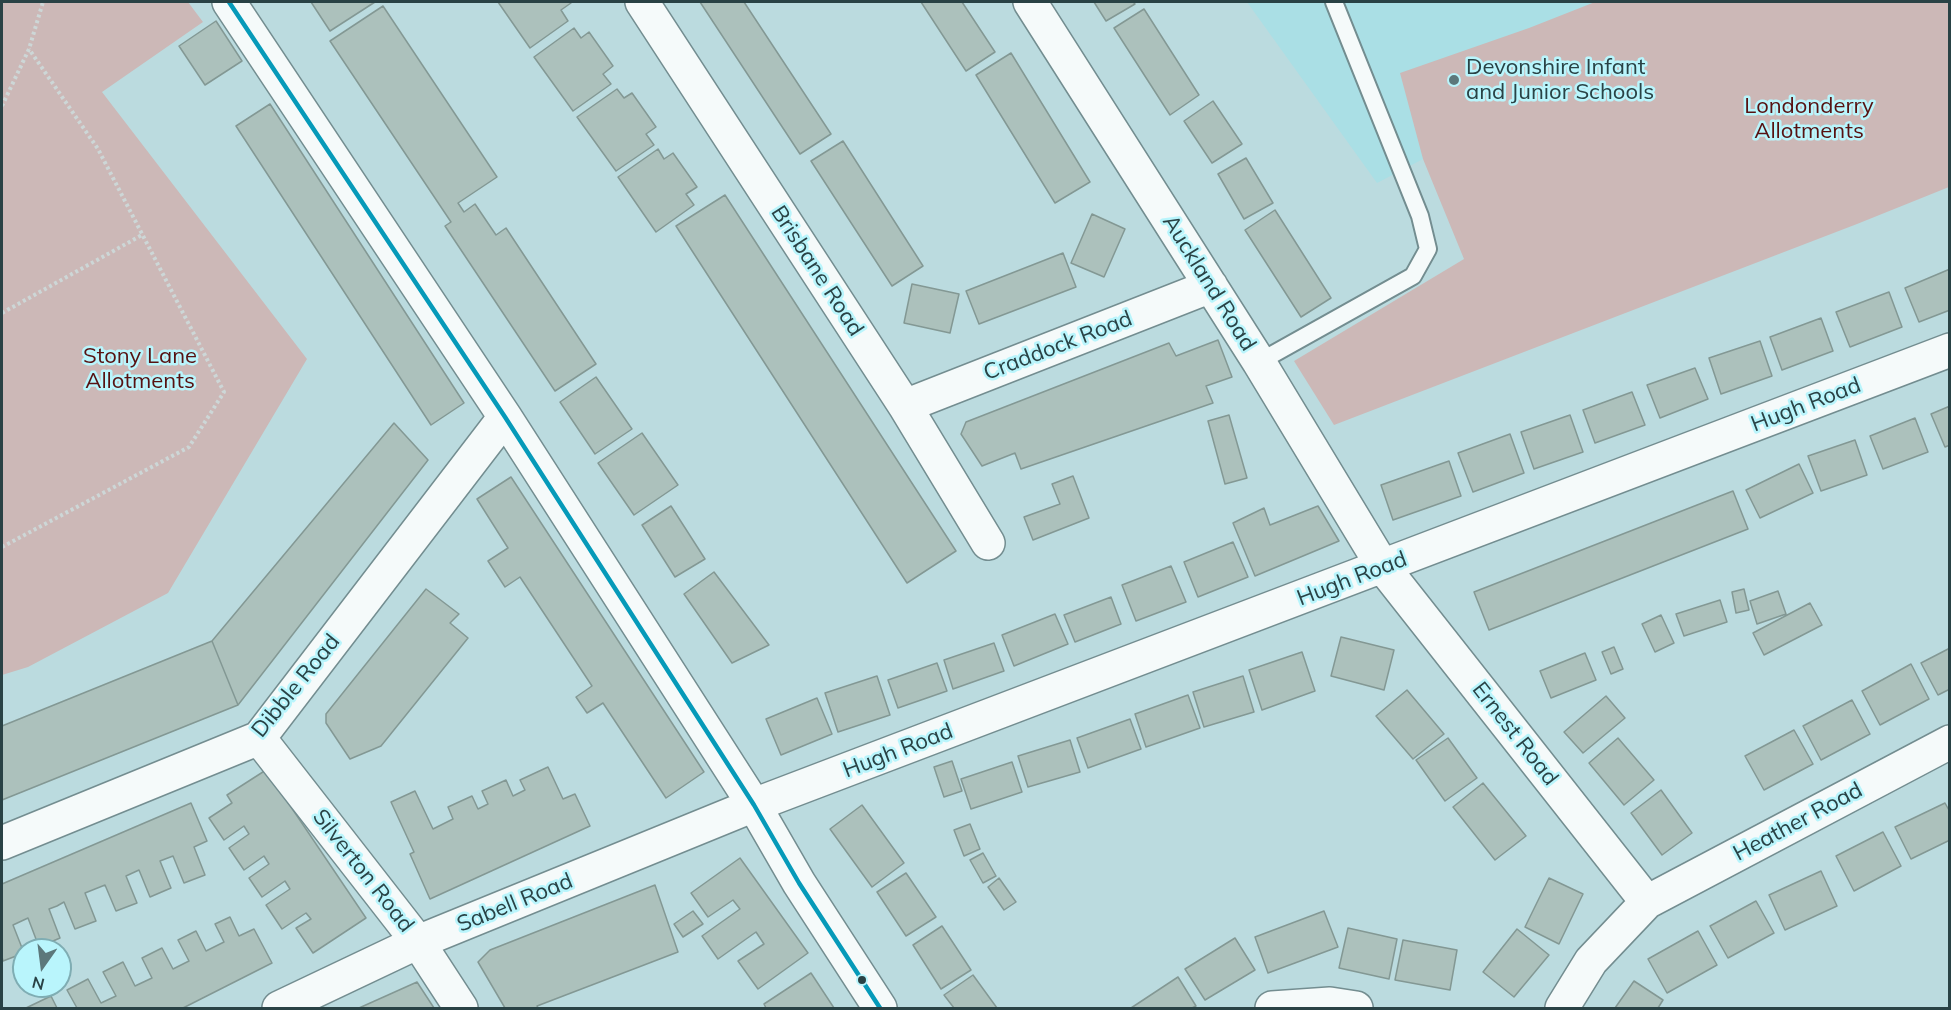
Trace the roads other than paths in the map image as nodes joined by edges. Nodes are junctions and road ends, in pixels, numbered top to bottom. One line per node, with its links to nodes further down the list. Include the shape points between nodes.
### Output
1 (229, 2): 9 (street)
2 (642, 2): 8 (street, Brisbane Road)
3 (1030, 2): 5 (street, Auckland Road)
4 (1334, 2): 7 (lane, via 1420,216 1428,249 1413,276)
5 (1211, 286): 7 (street, Auckland Road); 8 (street, Craddock Road)
6 (1950, 350): 11 (street, Hugh Road)
7 (1259, 362): 11 (street, Auckland Road)
8 (905, 406): 10 (street, Brisbane Road)
9 (505, 417): 12 (street, Dibble Road); 14 (street)
10 (988, 543)
11 (1383, 567): 14 (street, Hugh Road); 16 (street, Ernest Road)
12 (259, 738): 15 (street, Dibble Road); 17 (street, Silverton Road)
13 (1950, 742): 16 (street, Heather Road)
14 (754, 805): 17 (street, Sabell Road); 20 (street)
15 (2, 843)
16 (1647, 902): 23 (street, Heather Road, via 1591,961)
17 (418, 942): 18 (street, Sabell Road); 19 (street, Silverton Road)
18 (279, 1008)
19 (461, 1008)
20 (880, 1008)
21 (1272, 1008): 22 (street, via 1330,1004)
22 (1356, 1008)
23 (1562, 1008)

